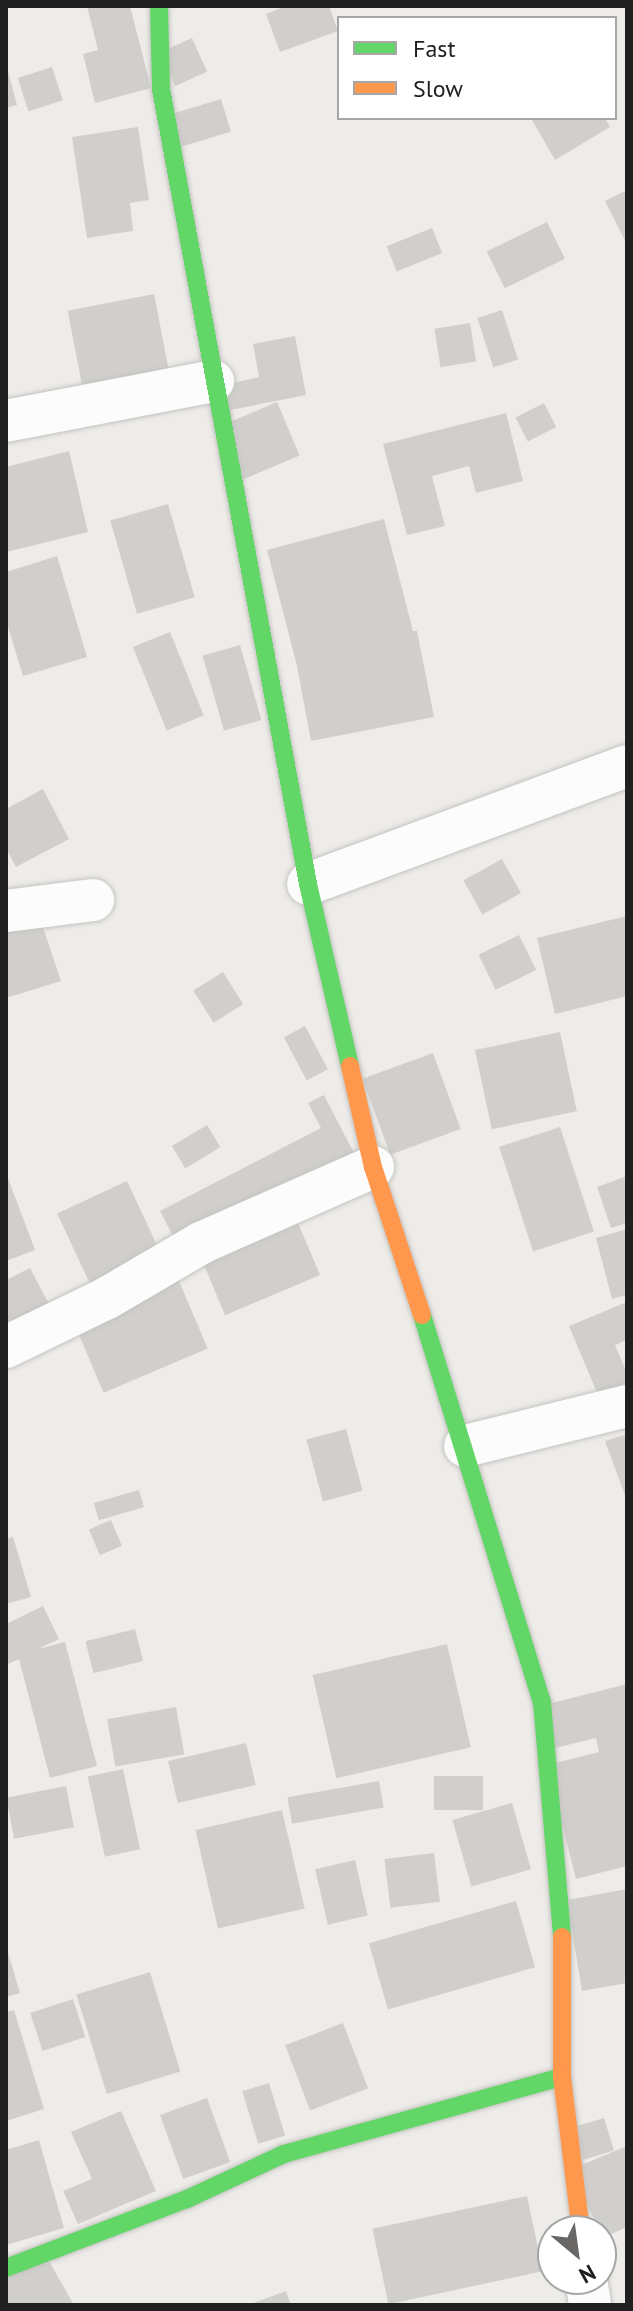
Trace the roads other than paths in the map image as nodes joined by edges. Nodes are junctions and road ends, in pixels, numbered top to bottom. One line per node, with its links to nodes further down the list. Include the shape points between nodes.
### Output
1 (159, 6): 2 (street, via 161,89)
2 (213, 381): 3 (street); 5 (street)
3 (6, 421)
4 (627, 766): 5 (street)
5 (308, 884): 8 (street)
6 (93, 900): 7 (street)
7 (6, 911)
8 (373, 1167): 9 (street, via 203,1242 107,1298); 11 (street)
9 (6, 1347)
10 (627, 1406): 11 (street)
11 (465, 1446): 12 (street, via 542,1702 564,1958)
12 (562, 2077): 13 (street); 14 (street, via 284,2154 187,2199)
13 (579, 2215)
14 (6, 2268)

